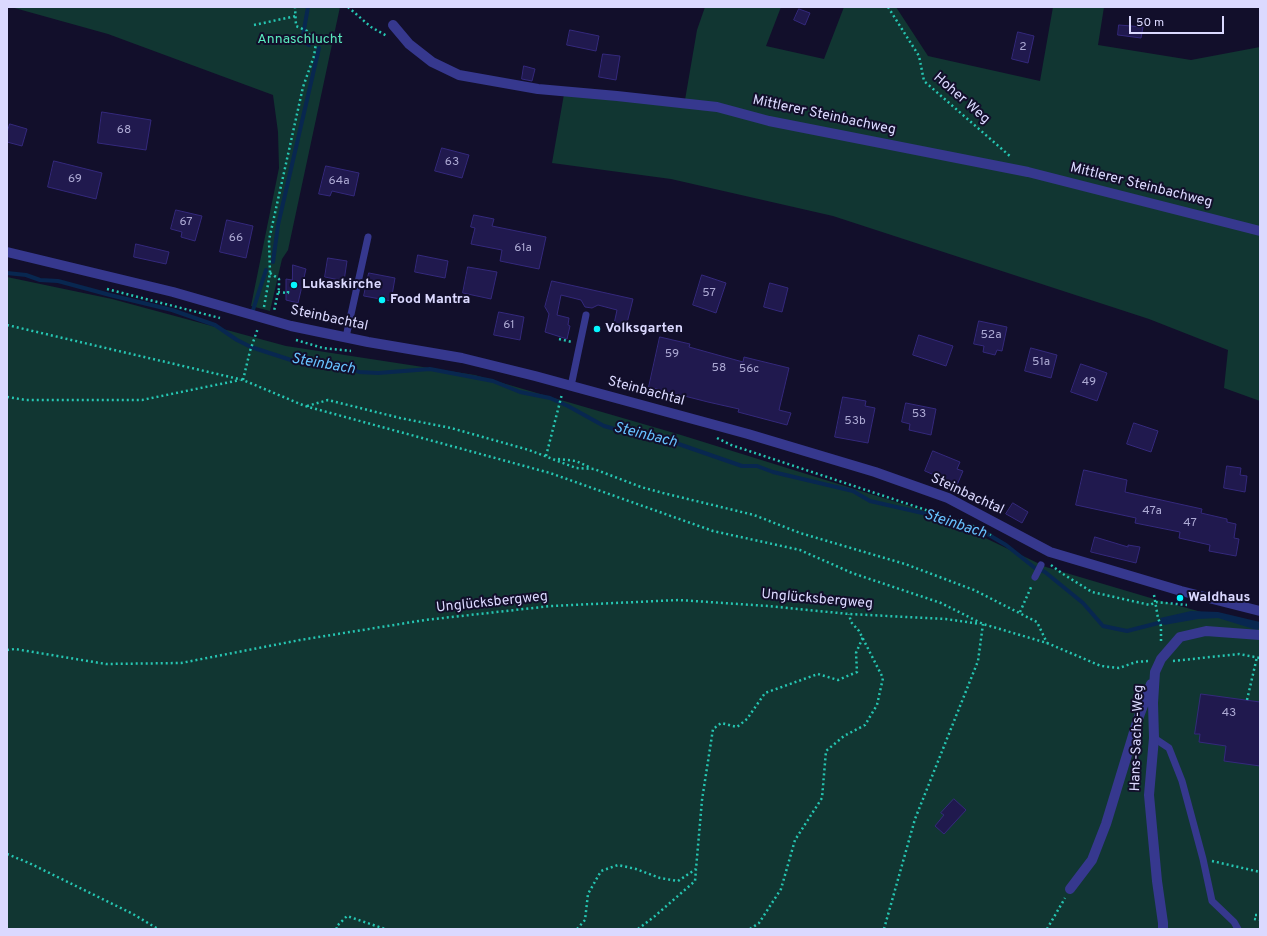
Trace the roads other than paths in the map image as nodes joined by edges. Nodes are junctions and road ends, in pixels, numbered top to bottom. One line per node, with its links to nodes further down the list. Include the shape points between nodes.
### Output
1 (393, 25): 2 (street, Mittlerer Steinbachweg, via 409,44 432,62 458,75 538,89 717,107 769,121 1028,172)
2 (1260, 231)
3 (368, 237): 6 (lane)
4 (7, 252): 6 (street, Steinbachtal, via 173,292 291,326)
5 (586, 315): 7 (lane)
6 (346, 337): 7 (street, Steinbachtal, via 462,358)
7 (567, 389): 10 (street, Steinbachtal, via 748,434 875,472 948,498 1050,552)
8 (1041, 565): 9 (lane)
9 (1035, 577)
10 (1260, 611)
11 (1260, 635): 12 (street, Hans-Sachs-Weg, via 1206,631 1180,637 1161,659)
12 (1155, 672): 13 (street, Hans-Sachs-Weg); 14 (street, via 1101,838 1092,860)
13 (1154, 738): 15 (street, Hans-Sachs-Weg, via 1149,795); 16 (lane, via 1168,748 1182,781 1212,901)
14 (1070, 889)
15 (1162, 929)
16 (1238, 929)

